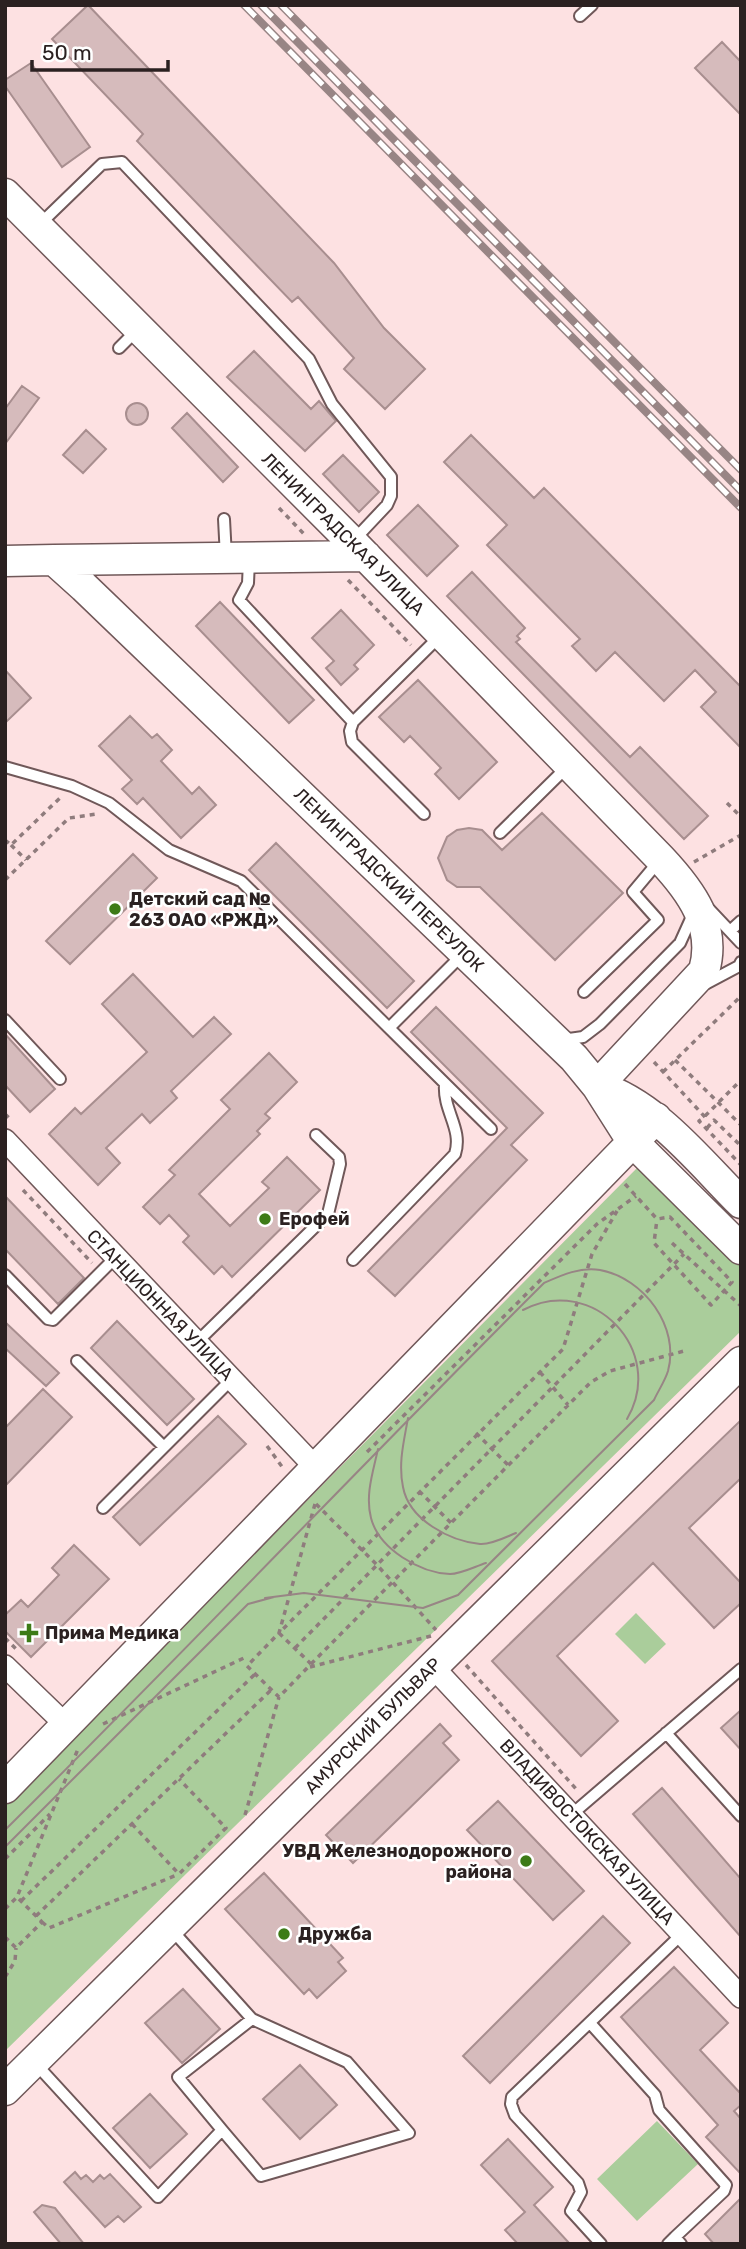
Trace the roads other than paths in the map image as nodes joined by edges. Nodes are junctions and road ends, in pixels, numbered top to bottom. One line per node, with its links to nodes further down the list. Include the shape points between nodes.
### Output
1 (592, 5): 2 (lane)
2 (580, 16)
3 (20, 212): 5 (street, ЛЕНИНГРАДСКАЯ УЛИЦА, via 129,338); 5 (lane, via 102,164 122,162 309,359 332,404 391,477 387,505)
4 (224, 519): 7 (lane)
5 (359, 549): 7 (street); 9 (street, ЛЕНИНГРАДСКАЯ УЛИЦА)
6 (54, 560): 7 (street); 8 (street); 20 (street, ЛЕНИНГРАДСКИЙ ПЕРЕУЛОК)
7 (238, 560): 10 (lane, via 248,583 239,600)
8 (5, 561)
9 (442, 634): 10 (lane); 11 (street, ЛЕНИНГРАДСКАЯ УЛИЦА)
10 (353, 722): 13 (lane, via 352,742)
11 (569, 765): 14 (lane); 15 (street, ЛЕНИНГРАДСКАЯ УЛИЦА)
12 (5, 767): 25 (lane, via 72,786 118,810 169,850 241,881)
13 (424, 814)
14 (500, 833)
15 (677, 867): 16 (street, ЛЕНИНГРАДСКАЯ УЛИЦА); 18 (lane); 22 (lane, via 633,892 658,920)
16 (697, 905): 23 (street, ЛЕНИНГРАДСКАЯ УЛИЦА, via 707,927 708,958 704,971); 26 (lane, via 680,943 600,1024 583,1037)
17 (741, 921): 18 (lane)
18 (730, 931): 19 (lane)
19 (741, 943)
20 (464, 953): 25 (lane); 26 (street, ЛЕНИНГРАДСКИЙ ПЕРЕУЛОК)
21 (741, 962): 23 (lane)
22 (584, 992)
23 (679, 998): 29 (street, ЛЕНИНГРАДСКАЯ УЛИЦА)
24 (5, 1020): 27 (lane)
25 (389, 1028): 28 (lane)
26 (556, 1040): 29 (street, ЛЕНИНГРАДСКИЙ ПЕРЕУЛОК)
27 (60, 1079)
28 (446, 1085): 31 (lane); 38 (lane, via 444,1101 458,1133 455,1154)
29 (597, 1086): 30 (street, via 618,1092); 34 (street, ЛЕНИНГРАДСКИЙ ПЕРЕУЛОК)
30 (656, 1118): 34 (street); 35 (street)
31 (491, 1129)
32 (316, 1135): 40 (lane, via 339,1157 328,1214)
33 (5, 1140): 37 (street, СТАНЦИОННАЯ УЛИЦА)
34 (632, 1141): 36 (street, ЛЕНИНГРАДСКИЙ ПЕРЕУЛОК); 45 (street)
35 (741, 1203)
36 (741, 1248)
37 (115, 1258): 39 (lane, via 54,1320); 40 (street, СТАНЦИОННАЯ УЛИЦА)
38 (353, 1260)
39 (5, 1275)
40 (196, 1343): 43 (street, СТАНЦИОННАЯ УЛИЦА)
41 (76, 1361): 44 (lane)
42 (741, 1362): 48 (street, АМУРСКИЙ БУЛЬВАР)
43 (231, 1380): 44 (lane); 45 (street, СТАНЦИОННАЯ УЛИЦА)
44 (164, 1447): 46 (lane)
45 (316, 1468): 51 (street)
46 (103, 1508)
47 (5, 1666): 51 (street)
48 (432, 1667): 53 (street, ВЛАДИВОСТОКСКАЯ УЛИЦА); 55 (street, АМУРСКИЙ БУЛЬВАР)
49 (741, 1669): 50 (lane)
50 (666, 1733): 53 (lane); 54 (lane)
51 (73, 1736): 52 (street)
52 (5, 1788)
53 (571, 1815): 56 (street, ВЛАДИВОСТОКСКАЯ УЛИЦА)
54 (741, 1816)
55 (170, 1927): 58 (lane); 60 (street, АМУРСКИЙ БУЛЬВАР)
56 (682, 1934): 57 (street, ВЛАДИВОСТОКСКАЯ УЛИЦА); 59 (lane)
57 (741, 1997)
58 (252, 2020): 62 (lane, via 178,2077); 62 (lane, via 347,2062 410,2133 261,2176)
59 (590, 2023): 63 (lane, via 726,2185); 64 (lane, via 510,2104 578,2183 581,2192 571,2211)
60 (34, 2062): 61 (street, АМУРСКИЙ БУЛЬВАР); 62 (lane, via 158,2197)
61 (5, 2090)
62 (222, 2130)
63 (675, 2242)
64 (601, 2244)

